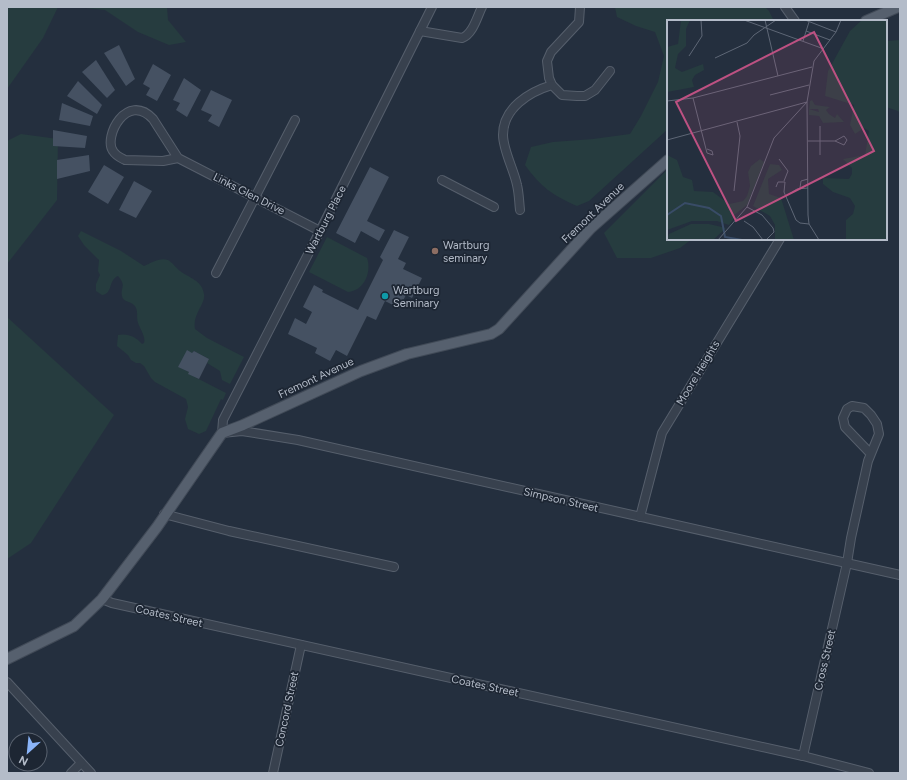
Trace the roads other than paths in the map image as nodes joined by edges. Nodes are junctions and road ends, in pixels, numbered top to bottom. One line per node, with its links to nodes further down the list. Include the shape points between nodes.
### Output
1 (432, 7): 8 (street, Wartburg Place)
2 (482, 7): 8 (street, via 470,32 462,38)
3 (580, 7): 10 (street, via 579,22 551,52 547,61)
4 (785, 7): 6 (street)
5 (898, 7): 7 (main road)
6 (794, 20)
7 (868, 20)
8 (420, 31): 18 (street, Wartburg Place)
9 (610, 71): 10 (street, via 595,90 585,96 562,95)
10 (552, 85): 17 (street, via 520,101 508,117 505,126 503,135 517,185)
11 (295, 120): 15 (street)
12 (178, 158): 12 (street, via 163,161 120,158 111,148 114,128 127,112 142,111 153,119); 15 (street, Links Glen Drive)
13 (667, 161): 21 (main road, Fremont Avenue, via 591,228 499,329 491,334 408,354 361,371)
14 (442, 180): 16 (street)
15 (256, 197): 18 (street, Links Glen Drive); 20 (street)
16 (494, 207)
17 (520, 210)
18 (320, 231): 21 (street, Wartburg Place, via 223,420)
19 (779, 240): 24 (street, Moore Heights, via 662,433)
20 (216, 273)
21 (222, 433): 23 (main road); 24 (street, Simpson Street, via 242,431 298,440)
22 (870, 453): 22 (street, Cross Street, via 878,434 877,424 864,408 852,406 847,409 843,418 845,427); 25 (street, Cross Street)
23 (164, 514): 26 (street, via 229,532); 28 (main road, via 157,527)
24 (640, 517): 25 (street, Simpson Street)
25 (847, 563): 27 (street, Simpson Street); 32 (street, Cross Street)
26 (394, 566)
27 (900, 575)
28 (102, 599): 29 (street, Coates Street); 30 (main road, via 74,626)
29 (300, 645): 32 (street, Coates Street); 36 (street, Concord Street)
30 (7, 659)
31 (7, 682): 33 (street)
32 (803, 756): 37 (street, Coates Street)
33 (81, 763): 34 (street); 35 (street)
34 (71, 773)
35 (91, 773)
36 (273, 773)
37 (869, 773)

